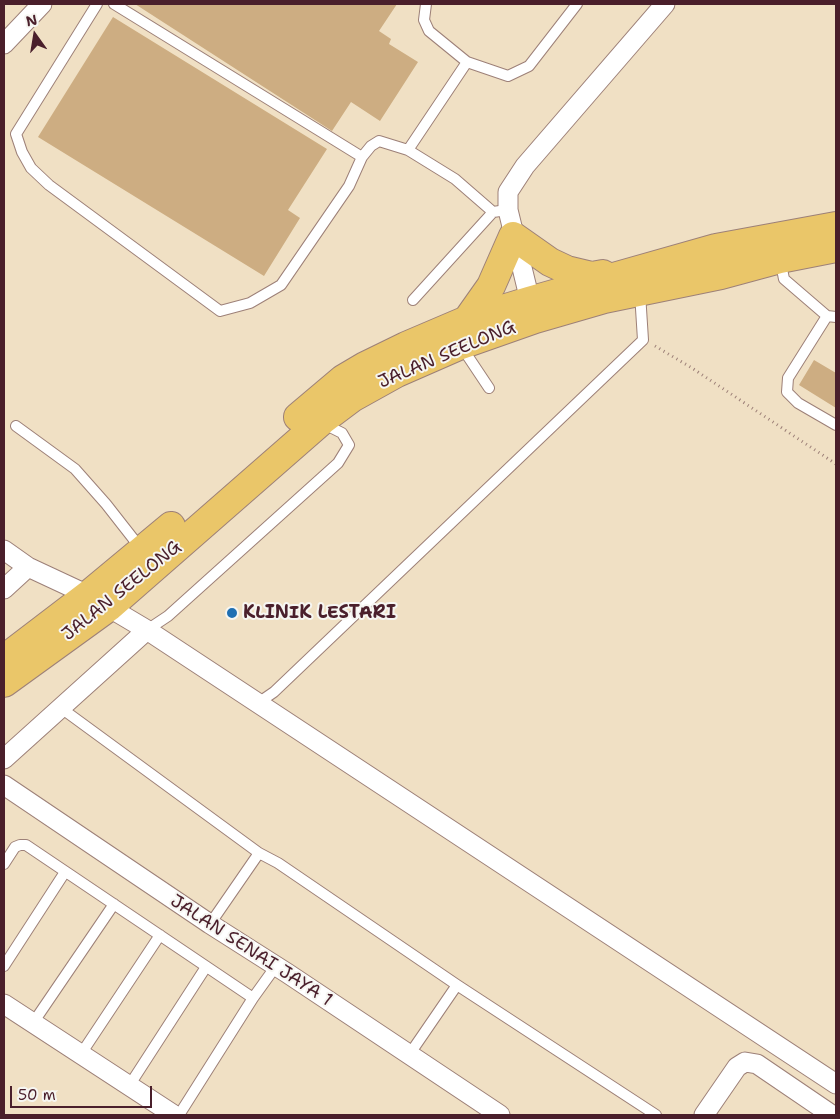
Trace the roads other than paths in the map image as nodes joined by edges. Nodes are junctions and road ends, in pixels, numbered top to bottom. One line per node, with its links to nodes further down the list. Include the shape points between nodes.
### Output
1 (42, 4): 7 (street)
2 (97, 4): 10 (lane, via 16,134 22,152 31,168 49,185 220,311 250,303 281,285 349,186)
3 (114, 4): 10 (lane)
4 (426, 4): 8 (lane, via 424,20 429,31)
5 (577, 4): 8 (lane, via 529,66 508,76)
6 (665, 4): 11 (street, via 525,166 508,192)
7 (4, 44)
8 (467, 62): 9 (lane)
9 (408, 150): 10 (lane, via 379,142); 11 (lane, via 455,179)
10 (362, 157)
11 (505, 219): 15 (main road, via 550,262 586,276); 17 (lane); 18 (street); 20 (main road, via 491,286)
12 (836, 226): 15 (main road, JALAN SEELONG, via 716,248)
13 (836, 248): 14 (main road, JALAN SEELONG)
14 (780, 259): 16 (main road, JALAN SEELONG); 19 (lane, via 784,279)
15 (666, 262): 18 (main road, JALAN SEELONG)
16 (640, 292): 18 (main road, JALAN SEELONG); 33 (lane, via 643,340 274,692)
17 (413, 300)
18 (532, 310): 20 (main road, JALAN SEELONG)
19 (831, 317): 23 (lane, via 788,378 787,392 798,403)
20 (464, 332): 21 (lane); 22 (main road, JALAN SEELONG, via 352,398); 26 (main road, JALAN SEELONG, via 406,346 343,379)
21 (489, 388)
22 (320, 422): 29 (main road, JALAN SEELONG); 30 (lane, via 342,433 349,445 338,463 168,616)
23 (836, 425)
24 (16, 426): 26 (lane, via 75,469)
25 (4, 550): 27 (street)
26 (143, 550): 29 (main road, JALAN SEELONG)
27 (28, 567): 28 (street); 29 (street)
28 (4, 590)
29 (98, 601): 30 (street); 31 (main road, JALAN SEELONG); 32 (main road, JALAN SEELONG)
30 (147, 630): 33 (street); 34 (street)
31 (4, 659)
32 (4, 682)
33 (258, 703): 52 (street)
34 (61, 708): 35 (street); 37 (lane)
35 (4, 760)
36 (4, 785): 41 (street, JALAN SENAI JAYA 1)
37 (259, 852): 41 (lane); 46 (lane)
38 (4, 864): 39 (lane, via 15,847 26,845)
39 (65, 872): 40 (lane); 43 (lane)
40 (114, 904): 42 (lane); 49 (lane)
41 (210, 924): 44 (street, JALAN SENAI JAYA 1)
42 (160, 935): 45 (lane); 50 (lane)
43 (4, 966)
44 (276, 966): 47 (lane); 51 (street, JALAN SENAI JAYA 1)
45 (206, 967): 47 (lane); 53 (lane)
46 (457, 986): 51 (lane); 57 (lane)
47 (254, 998): 55 (lane)
48 (4, 1004): 49 (street)
49 (34, 1023): 50 (street)
50 (81, 1054): 53 (street)
51 (409, 1055): 56 (street, JALAN SENAI JAYA 1)
52 (836, 1084)
53 (130, 1086): 54 (street)
54 (174, 1115)
55 (179, 1115)
56 (500, 1115)
57 (656, 1115)
58 (704, 1115): 59 (street, via 737,1067 745,1062 757,1064)
59 (832, 1115)

